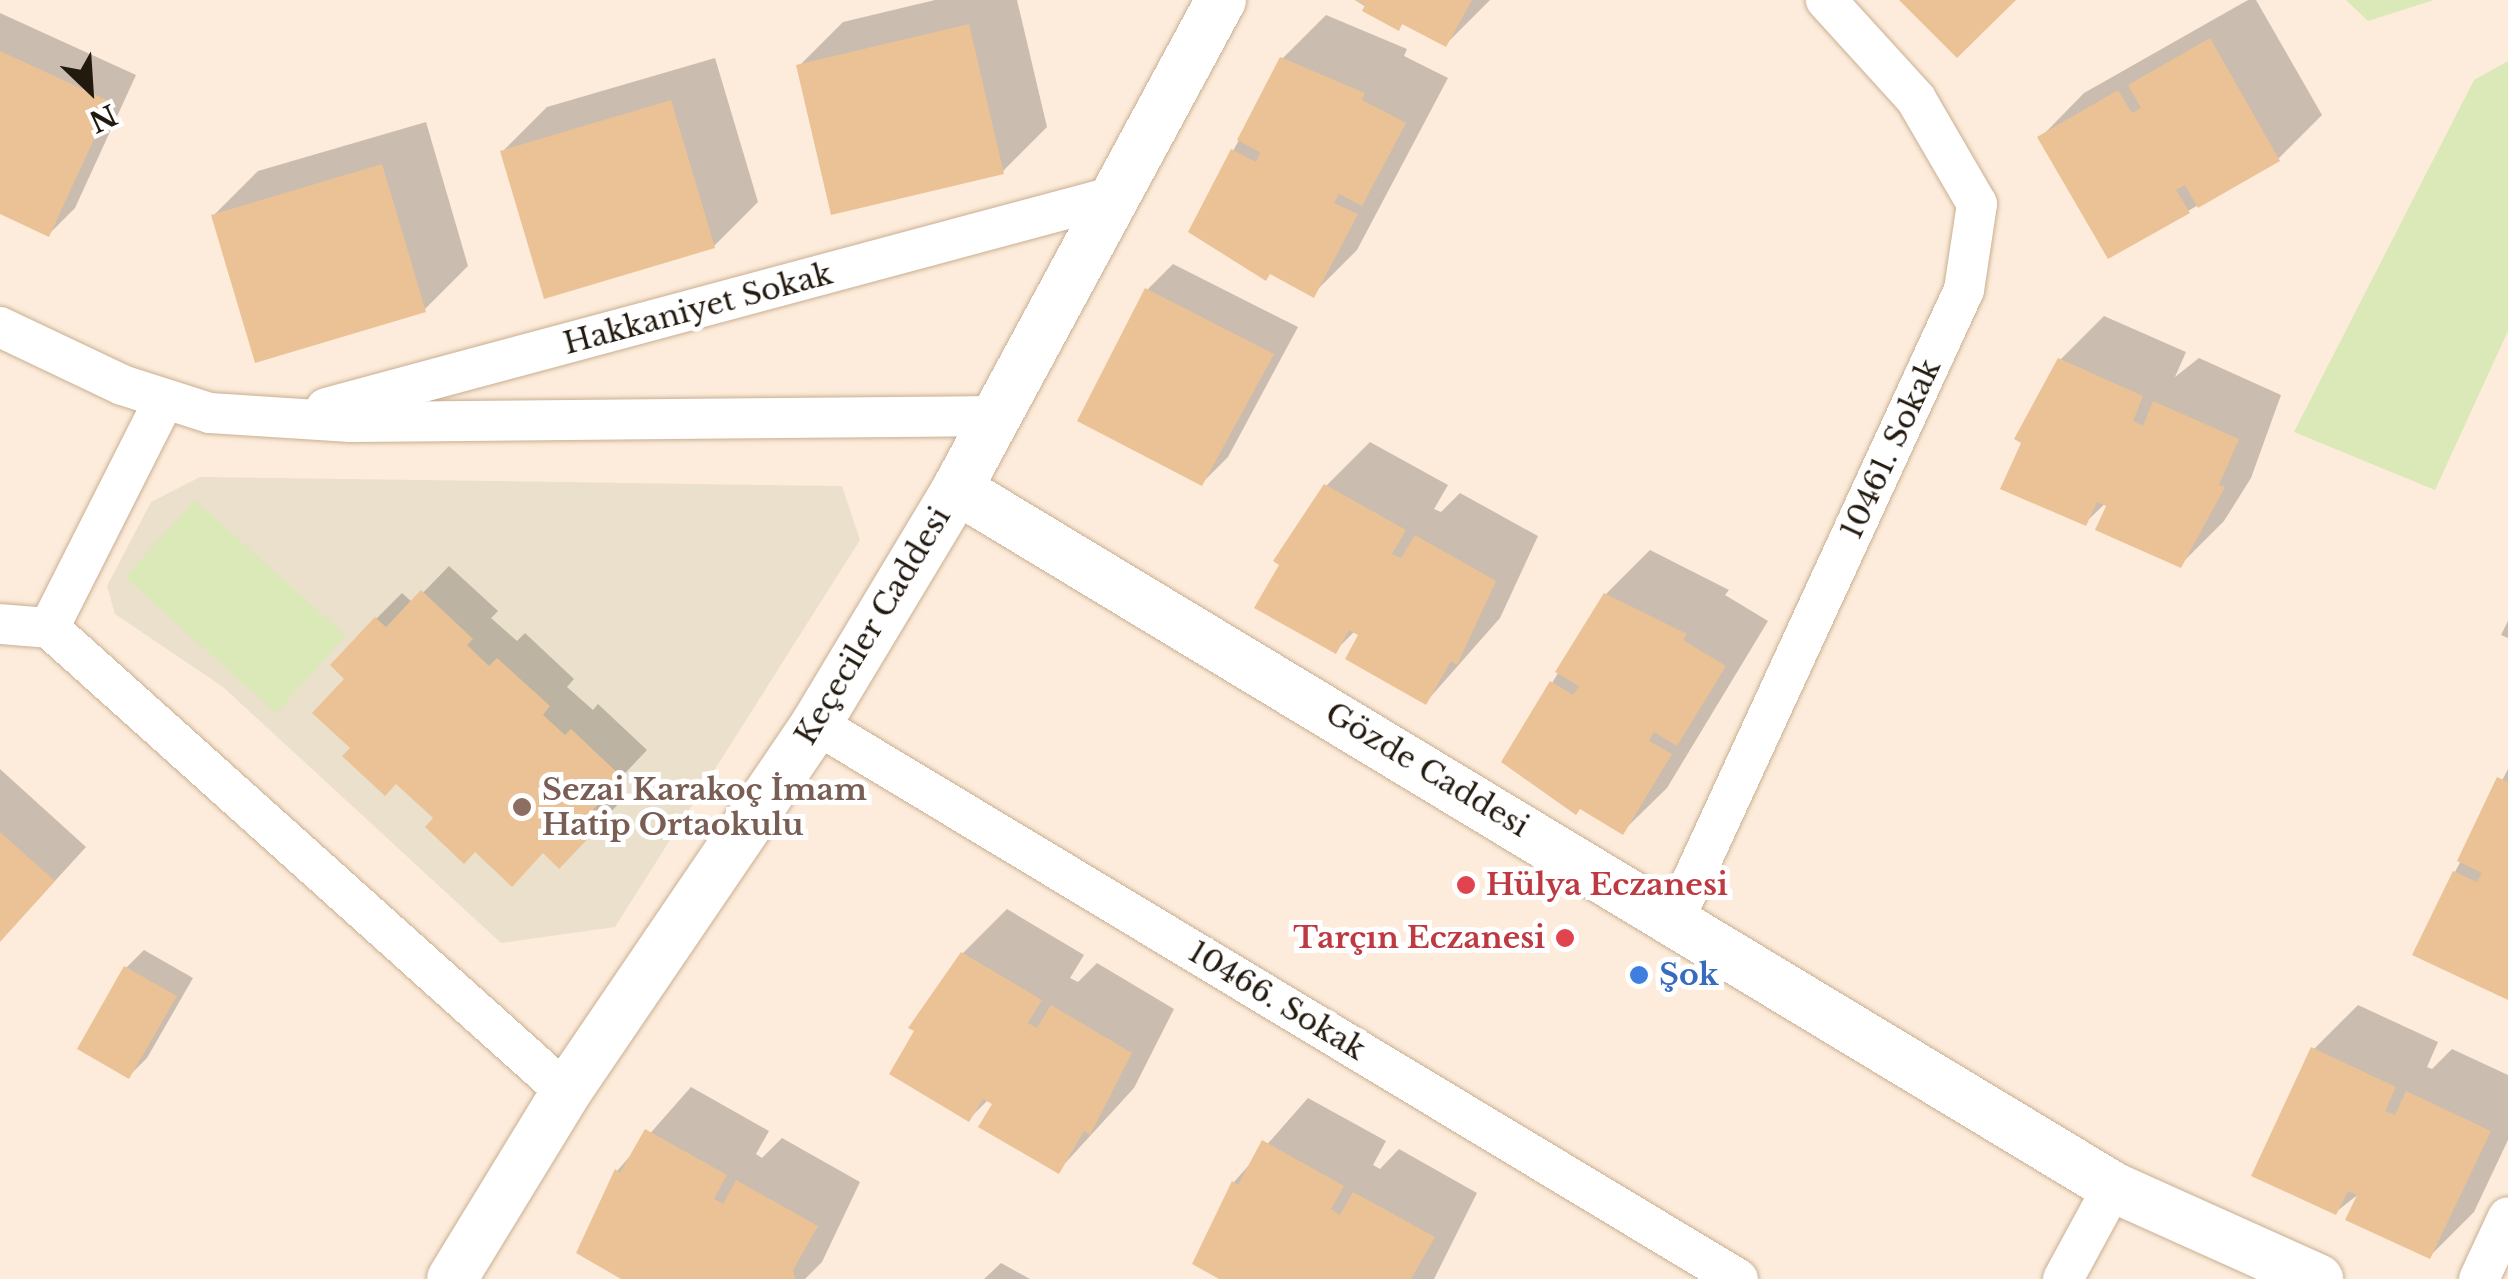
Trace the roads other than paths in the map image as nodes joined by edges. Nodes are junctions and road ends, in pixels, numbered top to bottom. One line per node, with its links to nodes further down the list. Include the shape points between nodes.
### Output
1 (1221, 0): 3 (street, Keçeciler Caddesi)
2 (1826, 0): 12 (street, 10461. Sokak, via 1916,99 1977,204 1964,290)
3 (1114, 196): 6 (street, Keçeciler Caddesi); 7 (street, Hakkaniyet Sokak)
4 (0, 327): 5 (street, Hakkaniyet Sokak)
5 (163, 402): 7 (street, Hakkaniyet Sokak); 10 (street)
6 (995, 416): 7 (street, Hakkaniyet Sokak); 8 (street, Keçeciler Caddesi)
7 (282, 419)
8 (957, 489): 11 (street, Keçeciler Caddesi); 12 (street, Gözde Caddesi)
9 (0, 624): 10 (street)
10 (50, 628): 13 (street)
11 (816, 724): 13 (street, Keçeciler Caddesi); 17 (street, 10466. Sokak)
12 (1675, 918): 14 (street, Gözde Caddesi)
13 (566, 1092): 16 (street, Keçeciler Caddesi)
14 (2113, 1187): 18 (street); 19 (street, Gözde Caddesi)
15 (2508, 1217): 20 (street)
16 (452, 1279)
17 (1738, 1279)
18 (2063, 1279)
19 (2318, 1279)
20 (2479, 1279)

